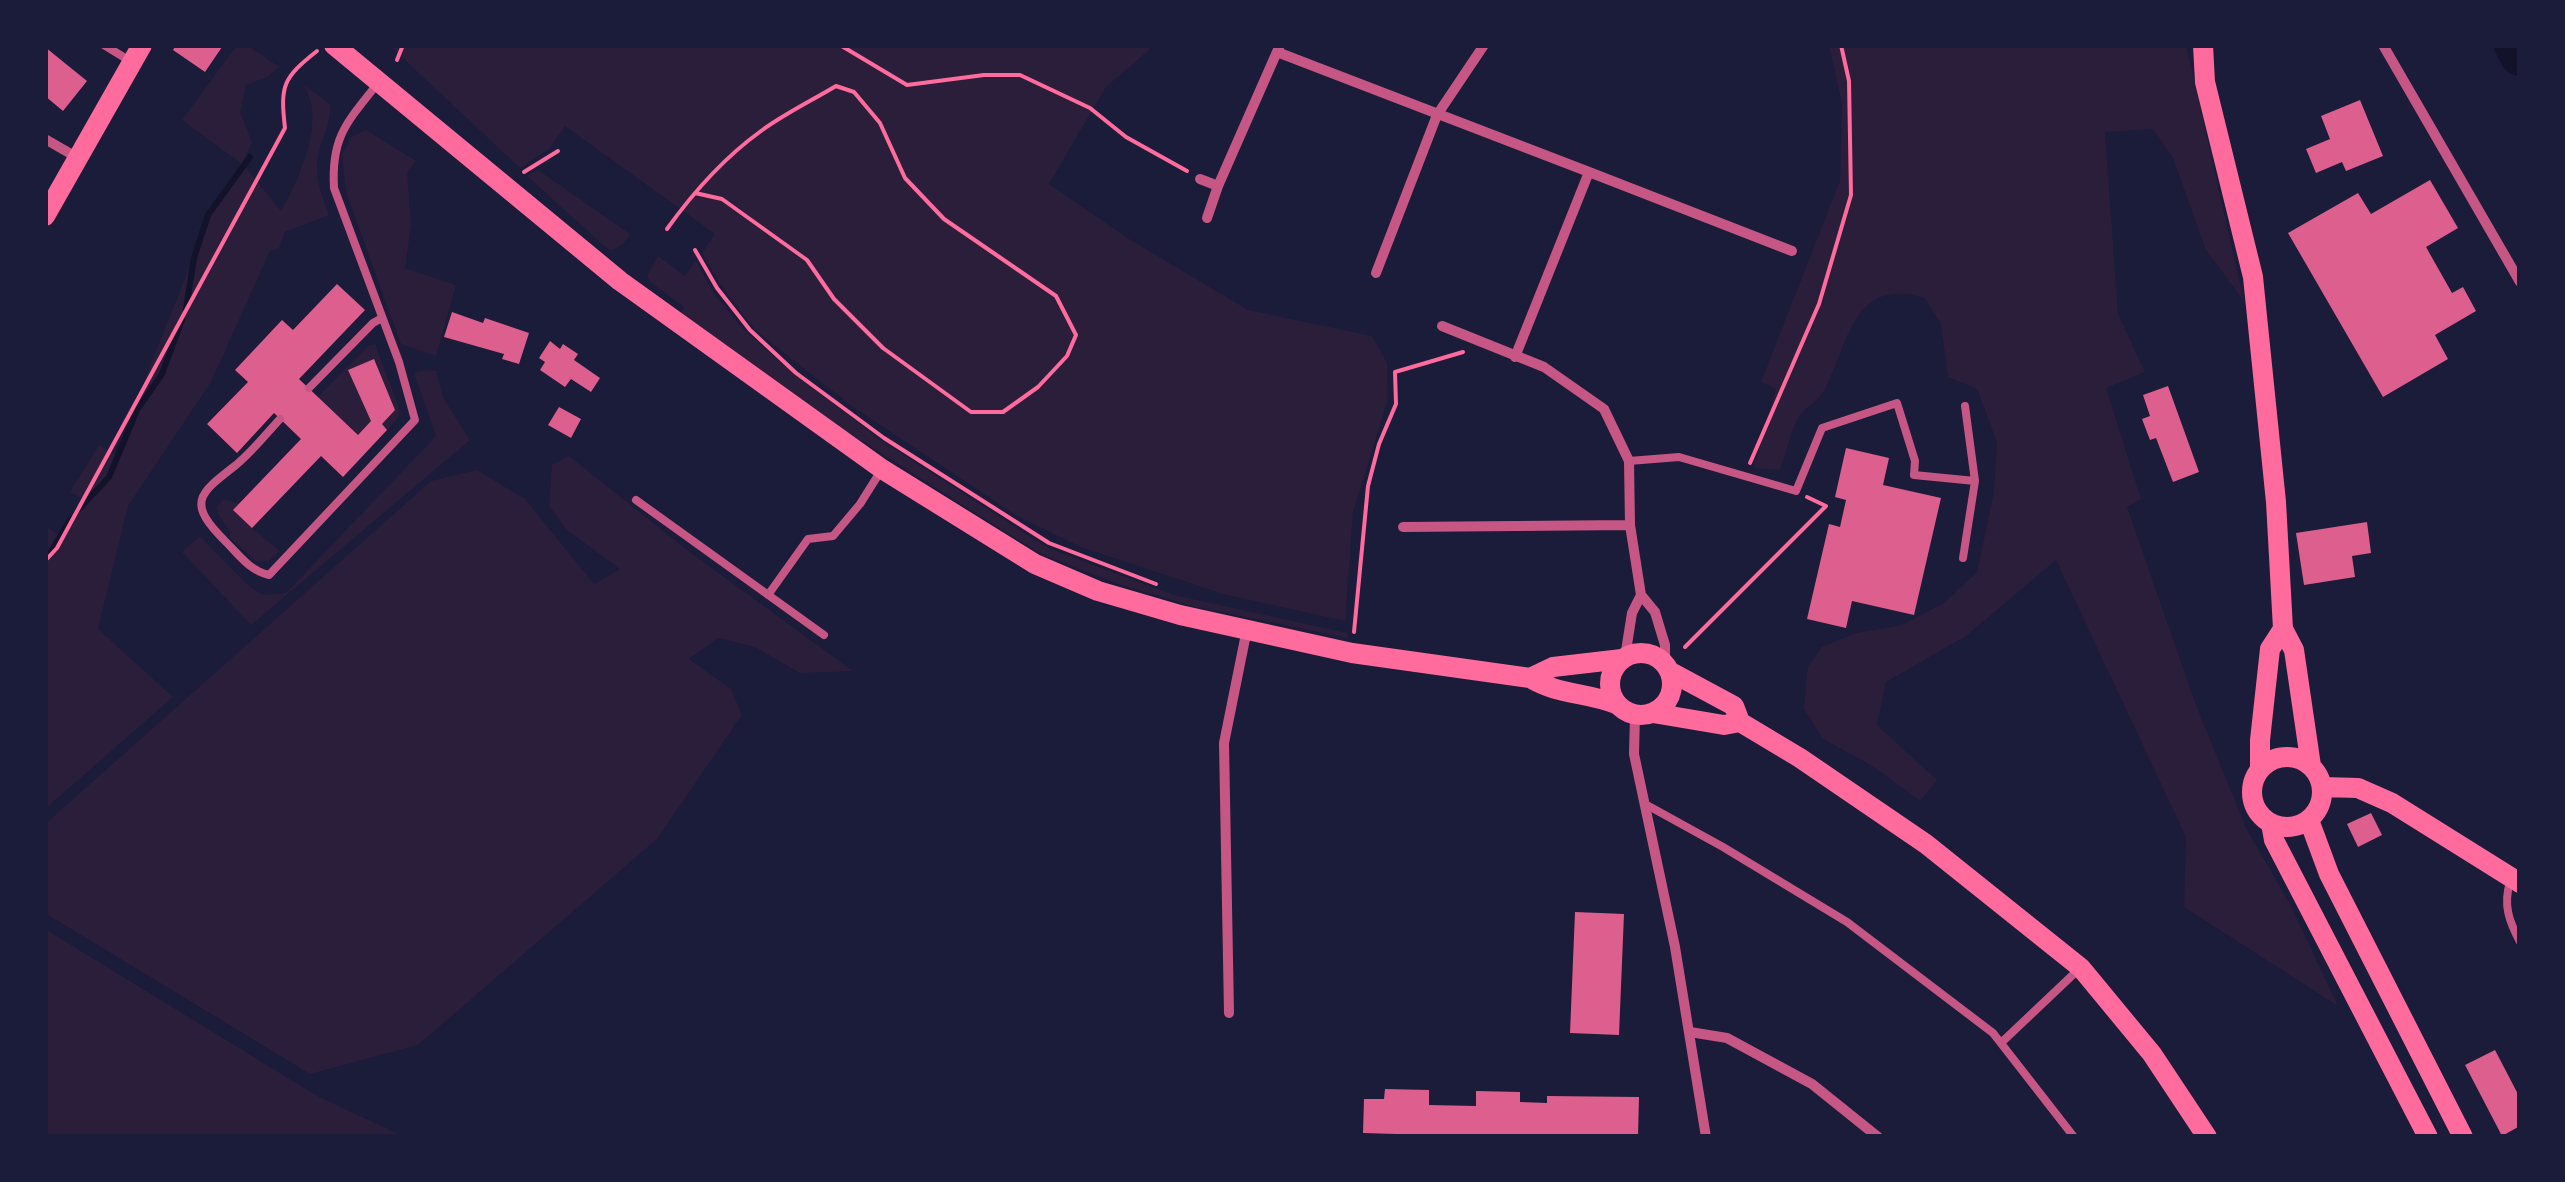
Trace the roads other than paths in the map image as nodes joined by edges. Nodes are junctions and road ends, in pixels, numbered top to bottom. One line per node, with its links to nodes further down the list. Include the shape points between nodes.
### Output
1 (104, 45): 7 (lane)
2 (334, 45): 8 (main road)
3 (1484, 45): 9 (street)
4 (2203, 45): 36 (main road, via 2205,82 2253,278)
5 (2383, 45): 19 (street)
6 (1278, 49): 9 (street); 14 (street)
7 (138, 54): 11 (main road)
8 (378, 83): 20 (lane, via 340,134 332,158 334,188); 27 (main road, via 587,256)
9 (1437, 115): 12 (street); 18 (street)
10 (45, 139): 11 (street)
11 (78, 158): 15 (main road)
12 (1588, 172): 17 (street); 22 (street)
13 (1200, 179): 14 (street)
14 (1218, 186): 16 (street)
15 (45, 216)
16 (1206, 218)
17 (1792, 251)
18 (1376, 273)
19 (2520, 282)
20 (382, 318): 23 (lane); 25 (lane, via 415,420 269,574 254,571 199,508 201,495 220,474)
21 (1442, 326): 22 (street)
22 (1515, 356): 26 (street, via 1604,409)
23 (309, 388)
24 (1966, 406): 28 (lane)
25 (280, 419)
26 (1630, 461): 28 (lane, via 1678,458 1796,491 1822,428 1897,402 1914,474); 30 (street)
27 (882, 469): 33 (lane, via 832,536 808,539); 35 (main road, via 1035,564 1098,590)
28 (1976, 482): 32 (lane)
29 (636, 500): 33 (lane)
30 (1630, 525): 31 (street); 34 (street)
31 (1403, 527)
32 (1962, 558)
33 (768, 594): 37 (lane)
34 (1640, 595): 38 (street); 39 (street, via 1655,612)
35 (1247, 629): 40 (main road, via 1352,653); 52 (street, via 1224,743)
36 (2283, 630): 43 (main road, via 2294,650); 44 (main road, via 2270,650)
37 (824, 635)
38 (1624, 658): 39 (main road, via 1650,654); 40 (main road, via 1554,667); 41 (main road, via 1610,685)
39 (1667, 667): 41 (main road, via 1670,695); 42 (main road, via 1734,706)
40 (1530, 678): 41 (main road, via 1550,690)
41 (1635, 710): 42 (main road); 46 (street, via 1634,754)
42 (1740, 722): 51 (main road, via 1926,844)
43 (2310, 766): 44 (main road, via 2285,758); 45 (main road)
44 (2260, 770): 48 (main road, via 2255,806)
45 (2322, 787): 47 (main road); 49 (main road, via 2358,788 2392,804)
46 (1645, 804): 53 (street); 54 (lane, via 1848,922)
47 (2309, 820): 48 (main road, via 2299,826); 60 (main road, via 2329,874)
48 (2270, 823): 59 (main road)
49 (2515, 880): 50 (lane, via 2506,895 2507,914)
50 (2520, 942)
51 (2081, 968): 54 (lane); 58 (main road, via 2152,1054)
52 (1229, 1013)
53 (1690, 1032): 55 (street); 56 (street, via 1727,1038 1812,1084)
54 (2002, 1042): 57 (lane)
55 (1706, 1137)
56 (1878, 1137)
57 (2074, 1137)
58 (2208, 1137)
59 (2428, 1137)
60 (2463, 1137)

